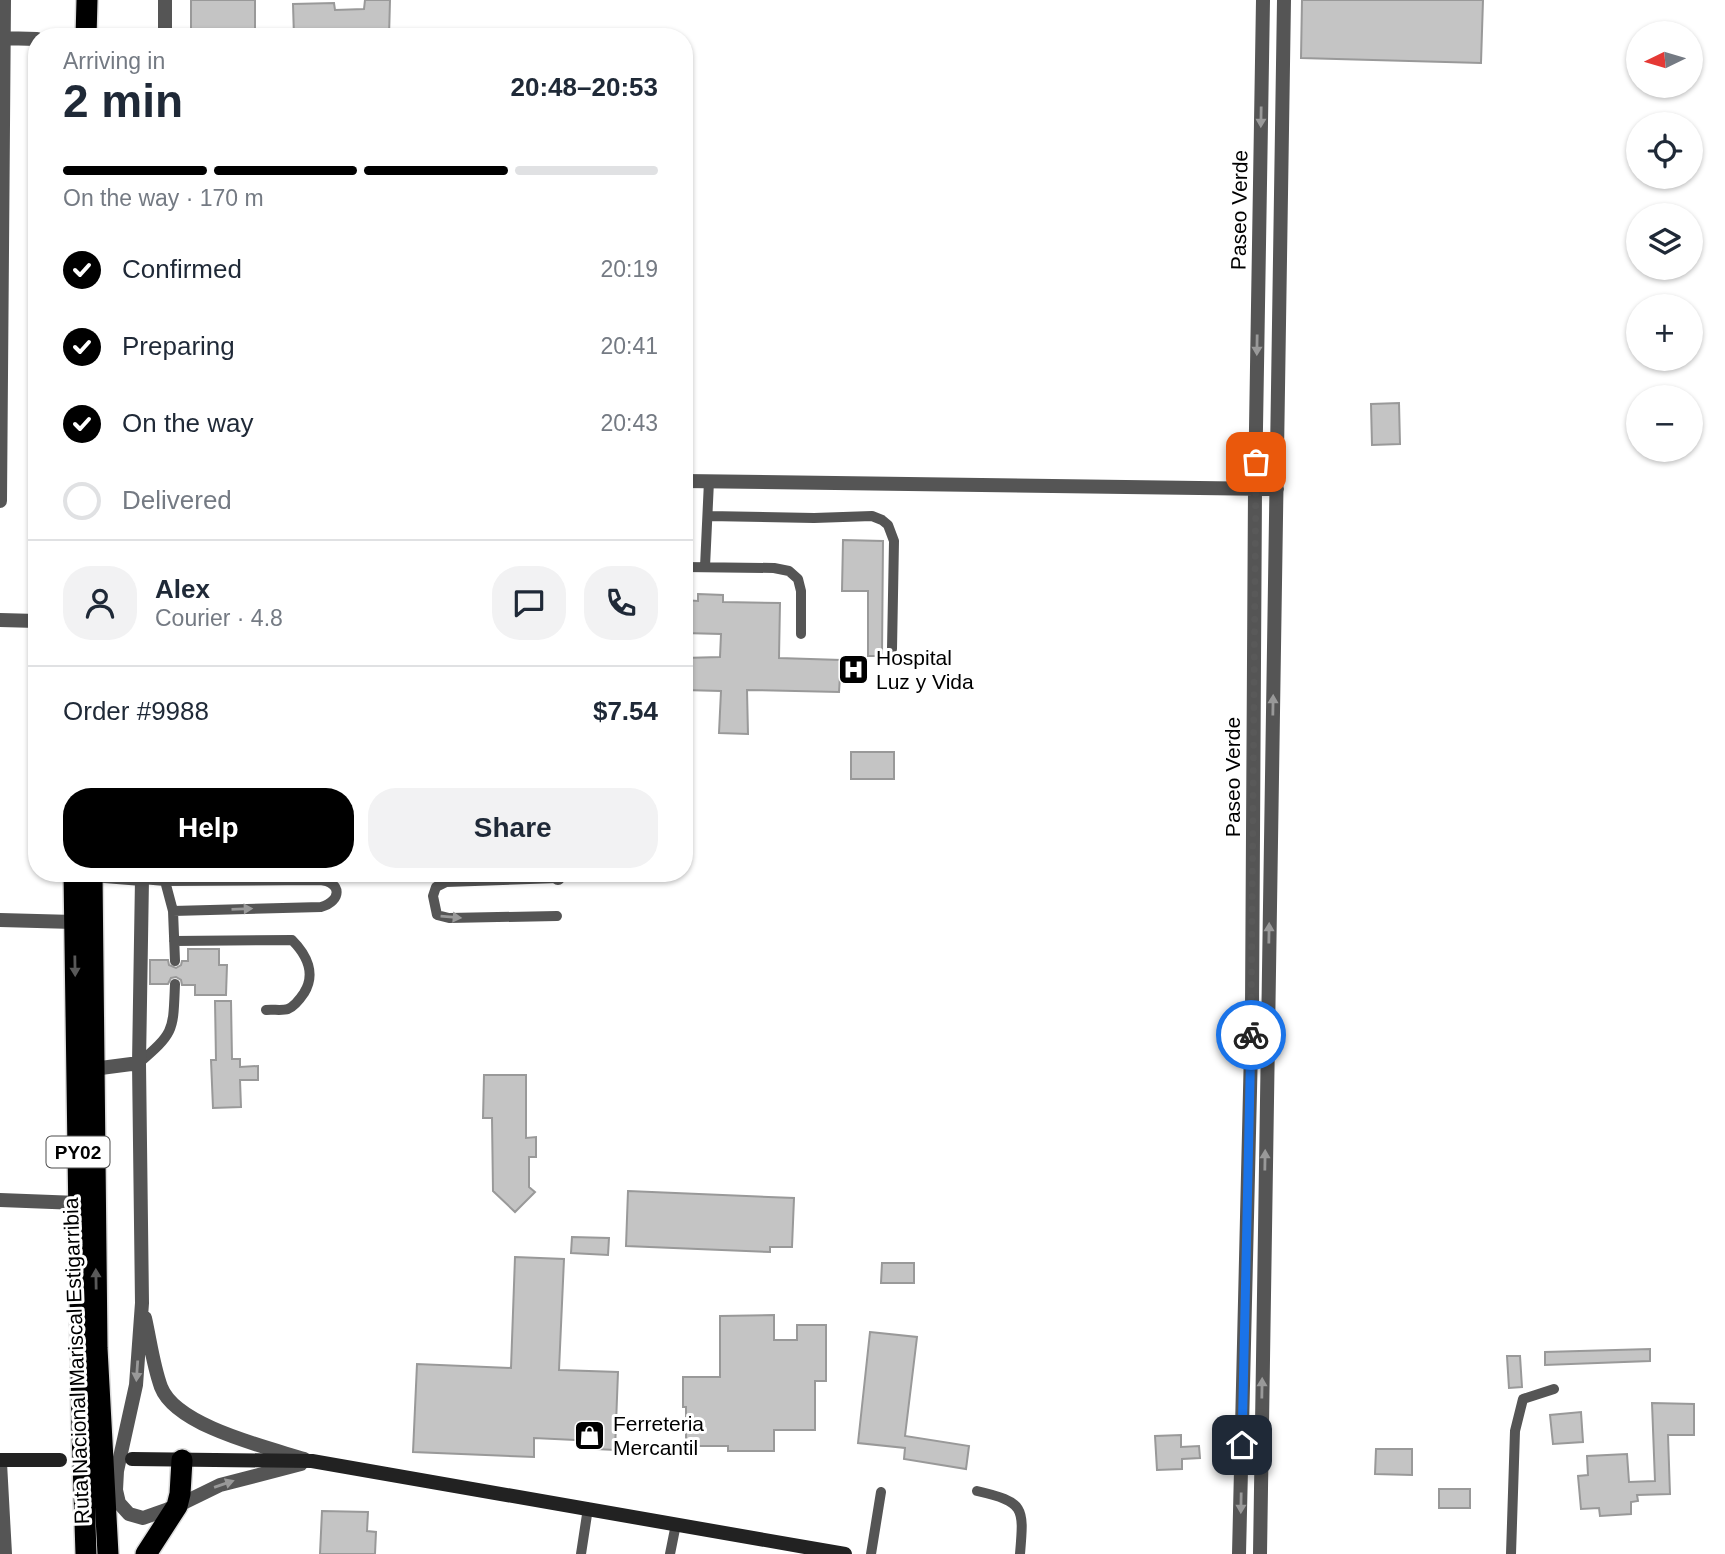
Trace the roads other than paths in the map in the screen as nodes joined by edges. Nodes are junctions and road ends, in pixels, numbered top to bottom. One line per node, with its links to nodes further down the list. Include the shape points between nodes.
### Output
1 (4, 0): 10 (street)
2 (87, 0): 7 (highway)
3 (98, 0): 8 (highway)
4 (165, 0): 9 (street)
5 (1263, 0): 12 (street, Paseo Verde)
6 (1284, 0): 13 (street, Paseo Verde)
7 (86, 28)
8 (98, 28)
9 (165, 28)
10 (2, 38): 11 (street); 14 (street)
11 (28, 39)
12 (1261, 90): 13 (street); 17 (street, Paseo Verde, one-way to 17)
13 (1283, 91): 18 (street, Paseo Verde)
14 (1, 352): 19 (street)
15 (693, 481): 16 (street)
16 (709, 481): 17 (street); 20 (lane)
17 (1255, 489): 18 (street); 40 (street, Paseo Verde)
18 (1277, 489): 41 (street, Paseo Verde, one-way to 18)
19 (0, 501)
20 (708, 516): 22 (lane); 26 (lane, via 872,516 882,520 894,541)
21 (693, 567): 22 (lane)
22 (705, 567): 25 (lane, via 789,571 798,579 801,591)
23 (0, 620): 24 (street)
24 (28, 621)
25 (801, 634)
26 (892, 649)
27 (84, 882): 36 (highway, Ruta Nacional Mariscal Estigarribia / PY02)
28 (86, 882): 44 (highway, Ruta Nacional Mariscal Estigarribia / PY02)
29 (142, 882): 43 (street)
30 (165, 882): 33 (lane)
31 (330, 882): 33 (lane, one-way to 31, via 321,906 336,899)
32 (462, 882): 34 (lane, one-way to 34, via 436,887 437,915)
33 (173, 911): 37 (lane)
34 (557, 916)
35 (0, 920): 36 (street)
36 (74, 922): 46 (highway, Ruta Nacional Mariscal Estigarribia / PY02, one-way to 46)
37 (174, 941): 38 (lane); 42 (lane, via 292,940 303,951 310,984 288,1009)
38 (175, 961)
39 (175, 984): 43 (lane, via 173,1025 163,1043)
40 (1252, 1007): 41 (street); 68 (street, Paseo Verde, one-way to 68)
41 (1267, 1007): 69 (street, Paseo Verde, one-way to 41)
42 (265, 1010)
43 (139, 1063): 44 (street); 47 (street)
44 (93, 1069): 61 (highway, Ruta Nacional Mariscal Estigarribia / PY02, one-way to 44, via 97,1348)
45 (0, 1200): 46 (street)
46 (78, 1203): 60 (highway, Ruta Nacional Mariscal Estigarribia / PY02)
47 (142, 1303): 53 (street, via 162,1389 183,1414 233,1436); 56 (street, one-way to 56, via 135,1385 116,1490 119,1503 143,1518)
48 (1554, 1389): 70 (lane, via 1523,1399 1515,1431)
49 (132, 1459): 51 (street)
50 (60, 1460): 52 (street)
51 (182, 1460): 53 (street); 56 (highway)
52 (0, 1461): 59 (street)
53 (312, 1461): 56 (street, one-way to 53, via 220,1485); 57 (street)
54 (976, 1491): 67 (lane, via 1002,1497 1021,1513)
55 (881, 1492): 66 (lane)
56 (177, 1506): 62 (highway)
57 (588, 1508): 58 (street); 63 (lane)
58 (676, 1524): 64 (lane); 65 (street)
59 (5, 1554)
60 (86, 1554)
61 (108, 1554)
62 (146, 1554)
63 (581, 1554)
64 (670, 1554)
65 (845, 1554)
66 (871, 1554)
67 (1020, 1554)
68 (1239, 1554)
69 (1260, 1554)
70 (1511, 1554)

